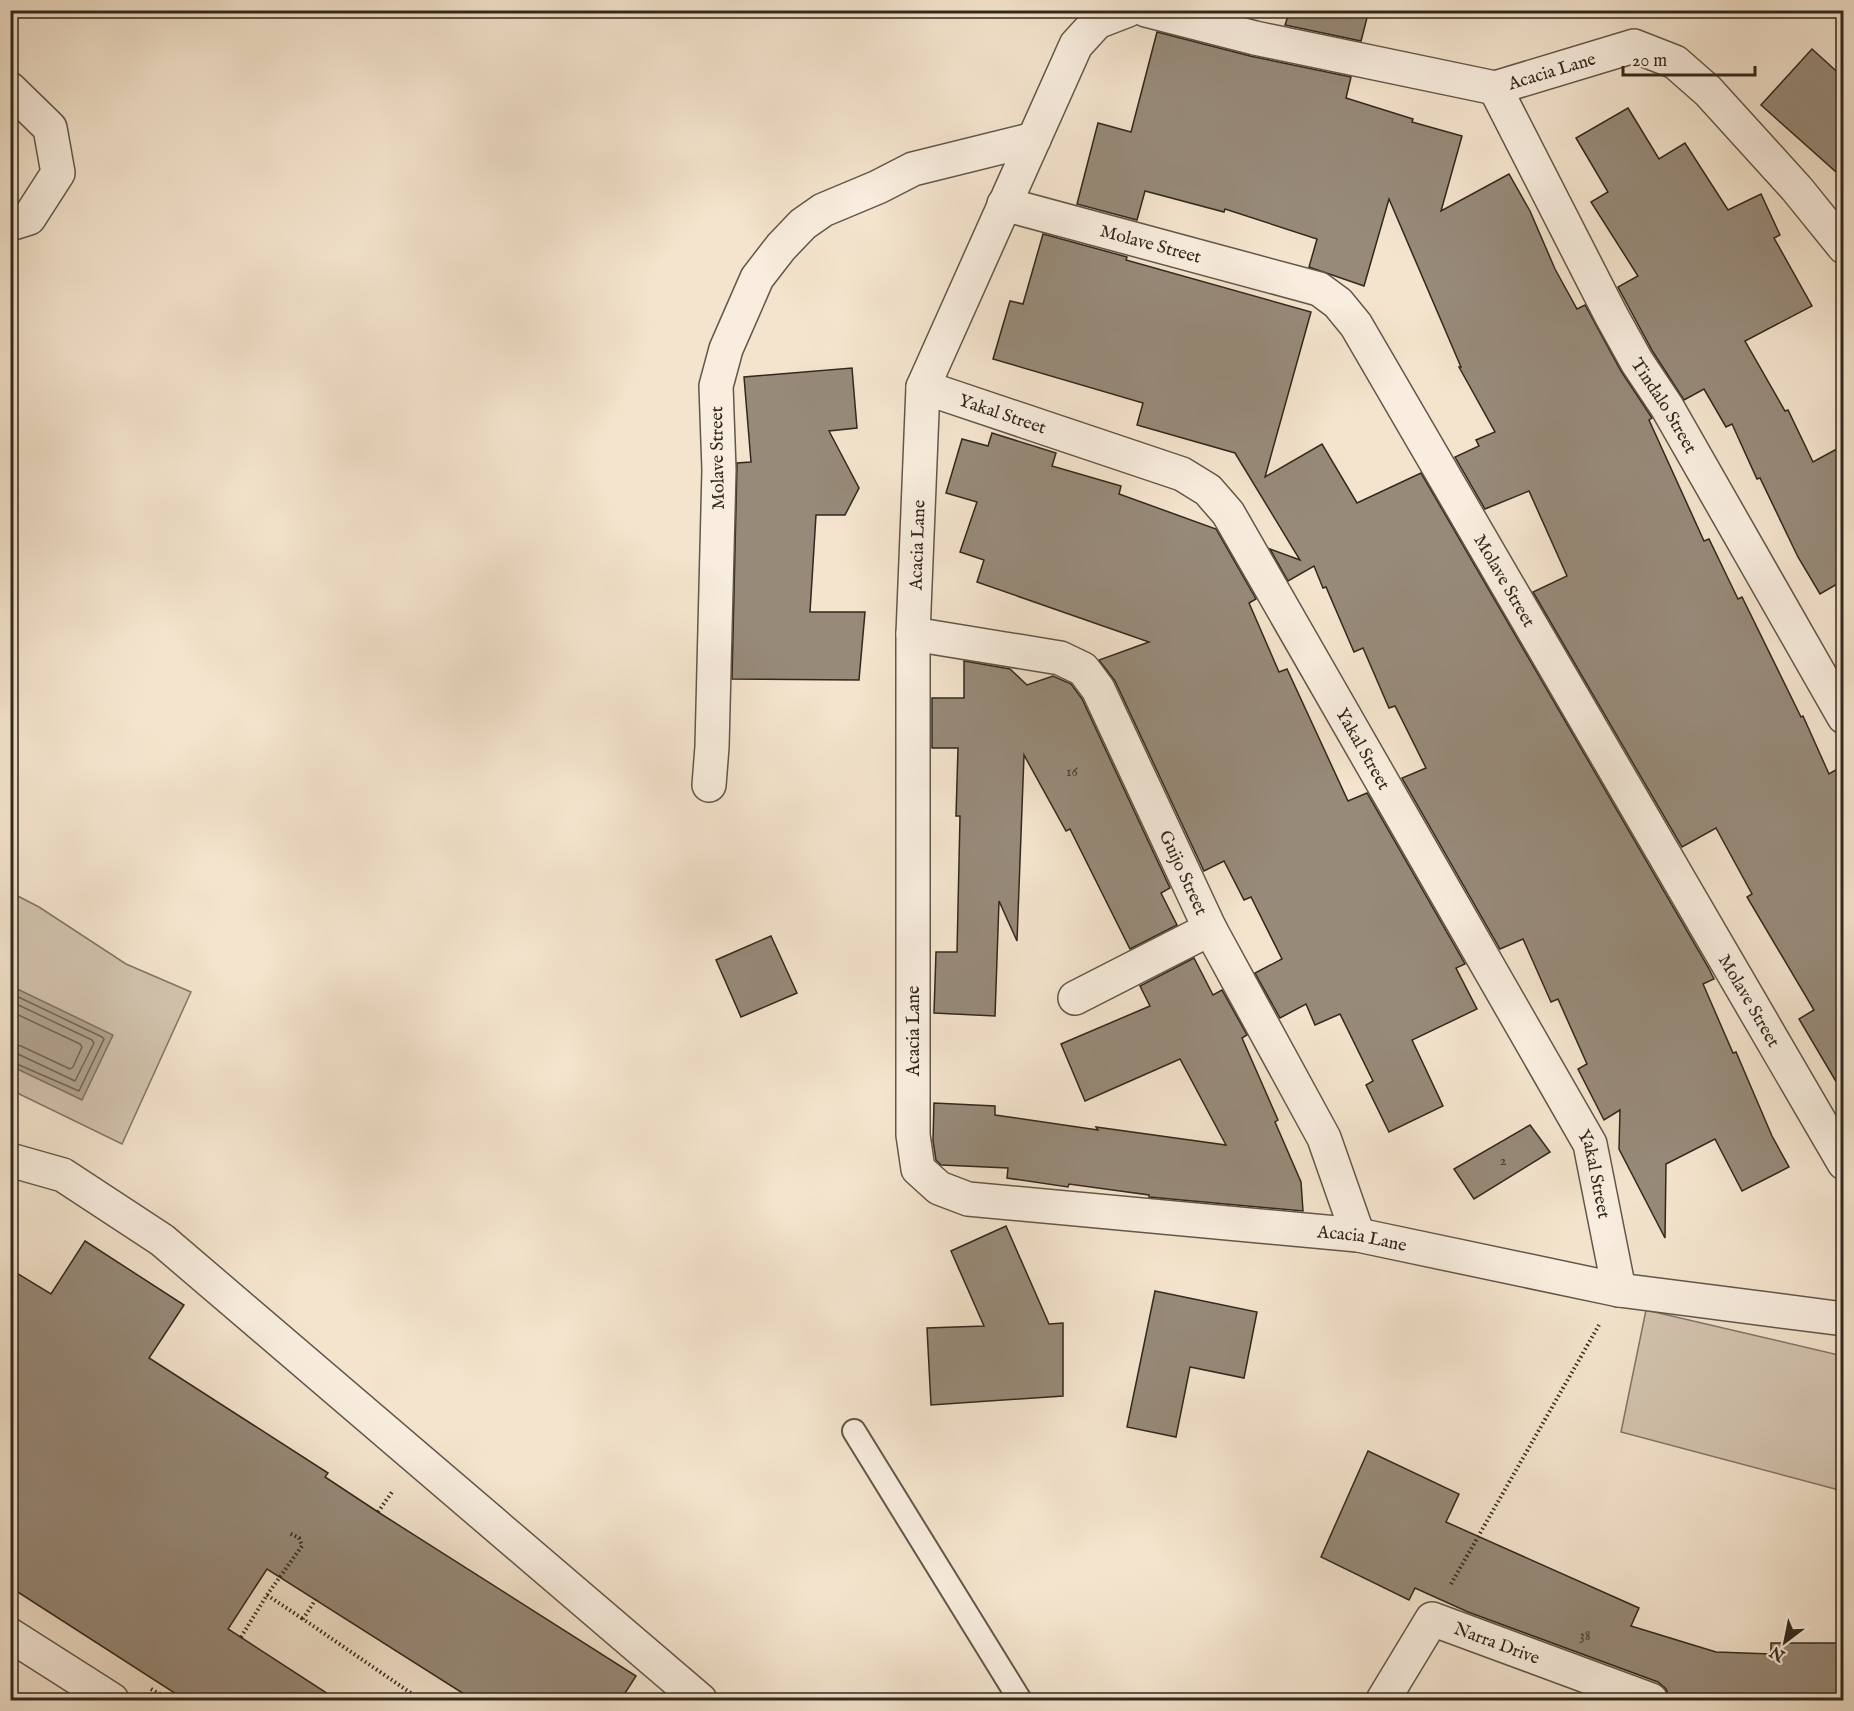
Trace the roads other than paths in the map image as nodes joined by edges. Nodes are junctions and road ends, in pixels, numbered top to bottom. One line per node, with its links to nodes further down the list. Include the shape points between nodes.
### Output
1 (1128, 10): 5 (street, Acacia Lane, via 1097,22 1076,45)
2 (1146, 10): 3 (street, Acacia Lane, via 1255,38)
3 (1495, 88): 8 (street, Acacia Lane, via 1634,46 1675,62 1708,91 1790,180); 11 (street, Tindalo Street, via 1636,362 1667,407)
4 (10, 89): 7 (street, via 50,128 58,173 29,218)
5 (1034, 139): 6 (street, Acacia Lane); 12 (street, Molave Street, via 913,169 823,210 781,247 757,278 726,348 716,386 719,471)
6 (1004, 204): 9 (street, Acacia Lane); 16 (street, Molave Street, via 1319,289 1338,303 1356,325)
7 (10, 224)
8 (1844, 247)
9 (923, 387): 10 (street, Acacia Lane); 18 (street, Yakal Street, via 1182,474 1208,490 1228,513 1590,1144)
10 (913, 634): 13 (street, Guijo Street, via 1060,657 1083,669 1098,689); 17 (street, Acacia Lane, via 913,1135 918,1168 939,1188 968,1199)
11 (1844, 717)
12 (709, 785)
13 (1210, 929): 14 (street); 17 (street, Guijo Street, via 1324,1138)
14 (1075, 998)
15 (10, 1160): 23 (street, via 63,1175 162,1240)
16 (1844, 1163)
17 (1358, 1235): 18 (street, Acacia Lane)
18 (1619, 1290): 19 (street, Acacia Lane)
19 (1844, 1319)
20 (854, 1431): 24 (lane)
21 (10, 1635): 22 (street)
22 (112, 1701)
23 (700, 1701)
24 (1020, 1701)
25 (1383, 1701): 26 (street, Narra Drive, via 1432,1619)
26 (1651, 1701)

